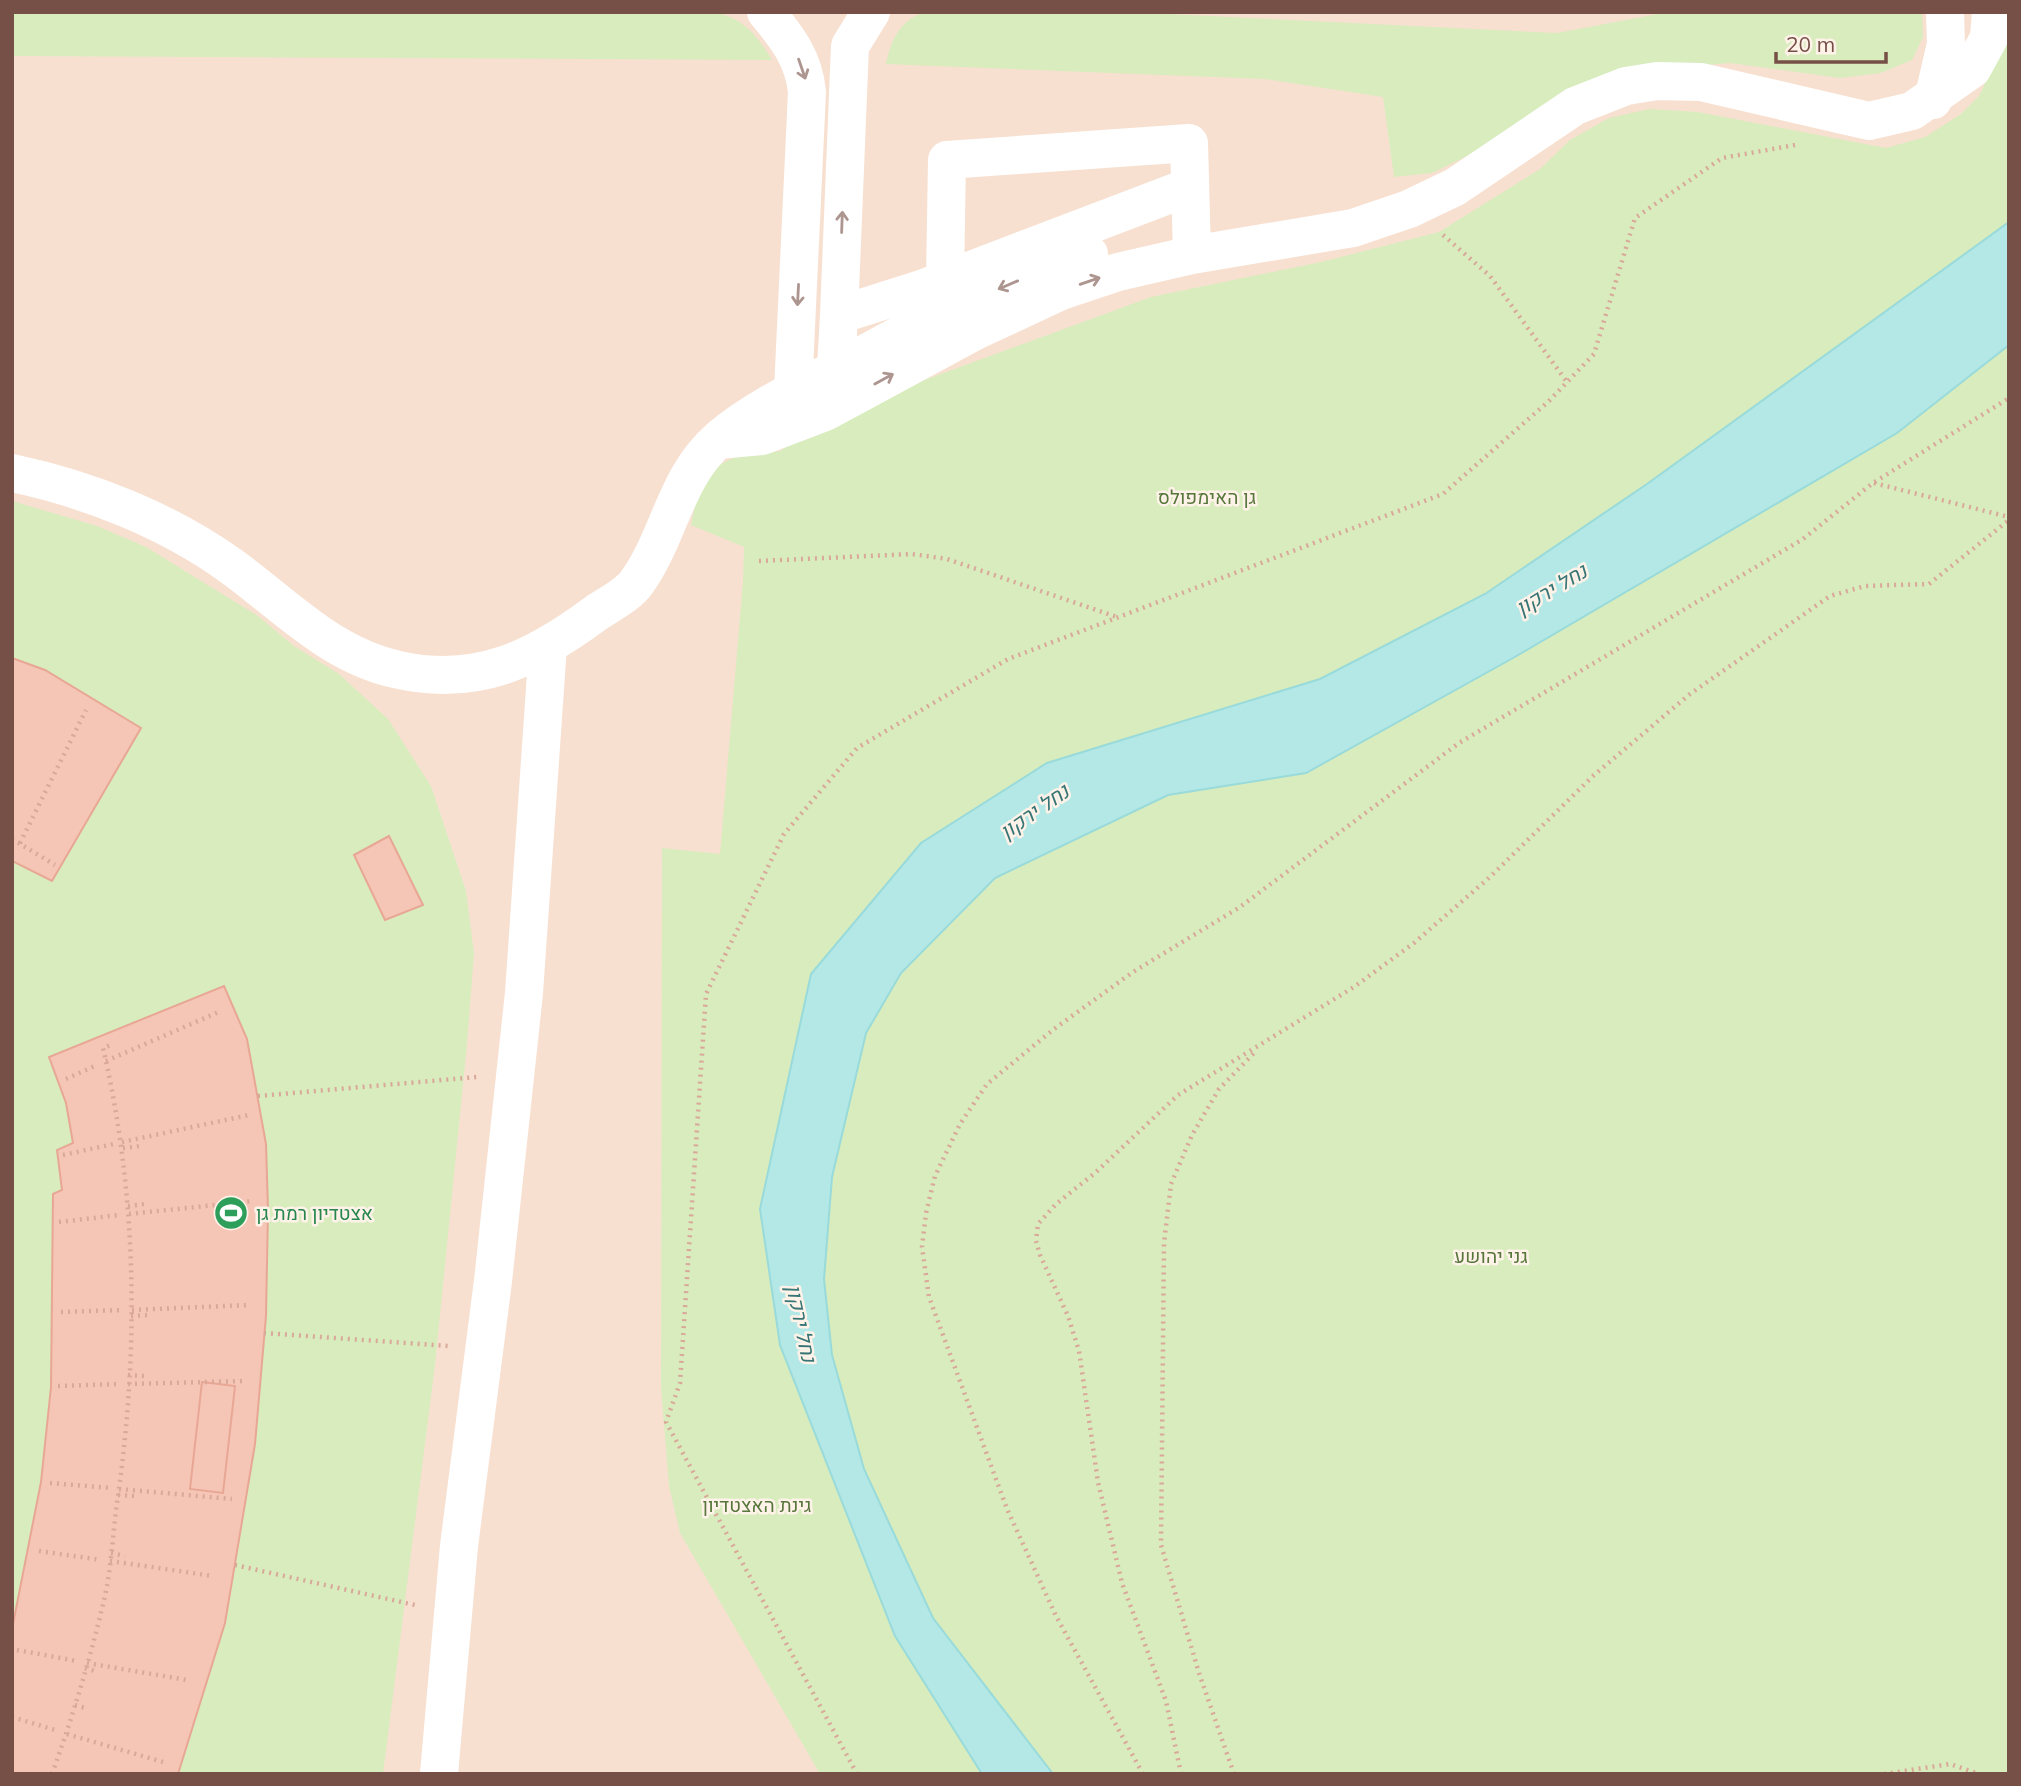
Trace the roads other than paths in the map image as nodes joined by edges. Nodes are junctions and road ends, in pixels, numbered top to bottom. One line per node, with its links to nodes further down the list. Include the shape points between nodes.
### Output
1 (766, 12): 11 (lane, one-way to 11, via 787,36 805,71 807,92)
2 (871, 12): 9 (lane, one-way to 2, via 850,46)
3 (1945, 12): 5 (lane, via 1947,44)
4 (1990, 12): 5 (lane, via 1989,38 1972,69)
5 (1933, 100): 7 (lane, via 1912,111 1869,121 1701,82 1626,86 1575,106 1455,187 1409,209 1353,228)
6 (1189, 187): 7 (lane); 8 (lane); 8 (lane, via 1189,143 947,160)
7 (1192, 255): 10 (lane, one-way to 10, via 1137,246 1078,257 969,301); 12 (lane, one-way to 7, via 975,331 1061,291)
8 (945, 280): 9 (lane)
9 (839, 315): 10 (lane)
10 (836, 369): 11 (lane); 12 (lane)
11 (793, 391): 12 (lane); 13 (lane, via 752,413)
12 (825, 412): 13 (lane, via 762,436)
13 (718, 440): 15 (lane, via 694,465 635,585)
14 (12, 473): 15 (lane, via 55,482 171,530 228,564 315,634 355,656 397,670 440,676 482,673 525,659)
15 (548, 645): 16 (lane, via 524,993 459,1546)
16 (439, 1774)

